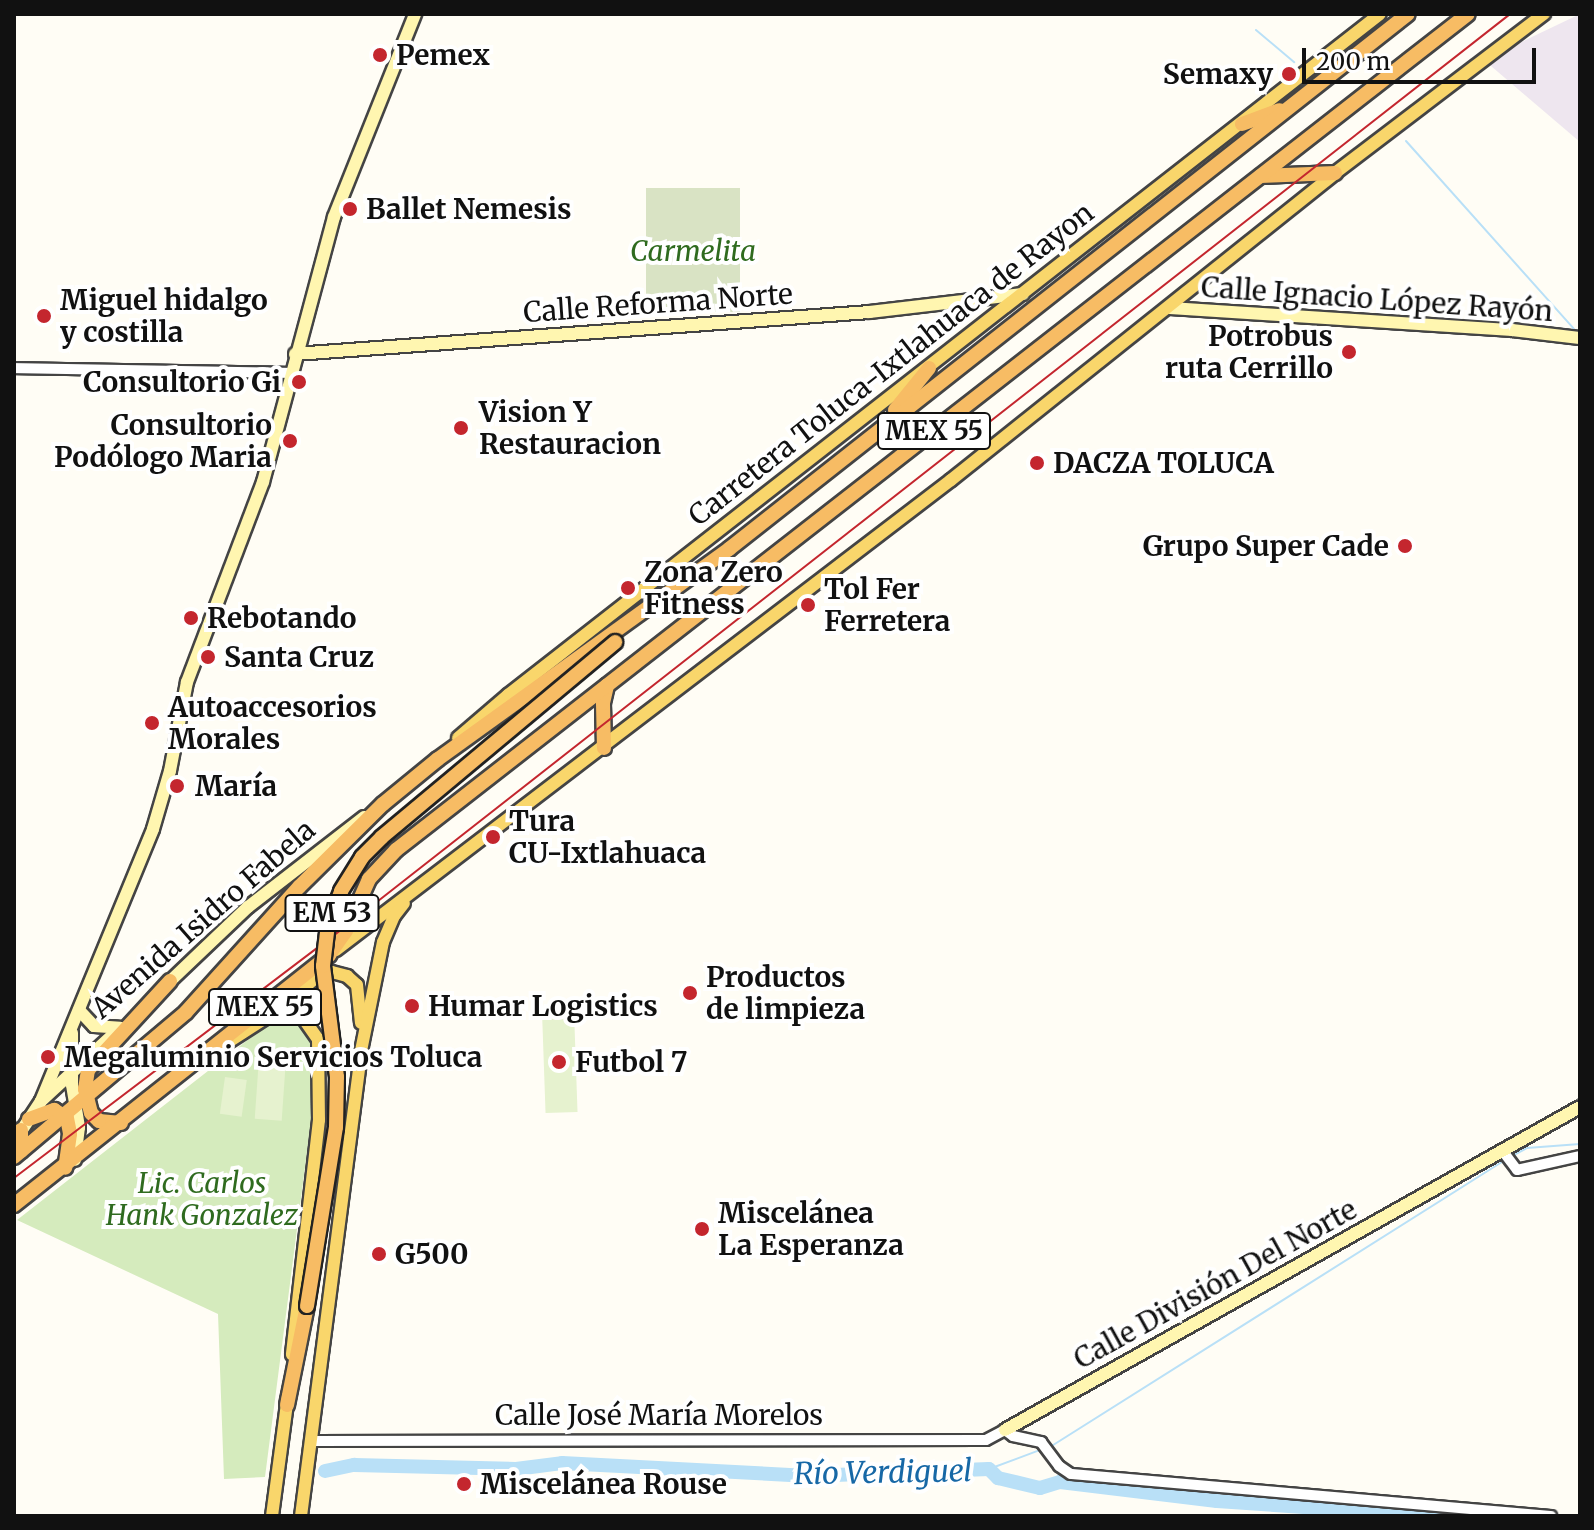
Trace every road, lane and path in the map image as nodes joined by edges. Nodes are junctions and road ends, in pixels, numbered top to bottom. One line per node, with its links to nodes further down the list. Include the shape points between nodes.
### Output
1 (415, 14): 13 (main road, via 337,208)
2 (1380, 14): 7 (main road, Carretera Toluca-Ixtlahuaca de Rayon)
3 (1408, 14): 6 (highway, Carretera Toluca-Ixtlahuaca de Rayon / MEX 55)
4 (1468, 14): 9 (highway, MEX 55)
5 (1544, 14): 8 (main road)
6 (1291, 106): 7 (highway); 17 (highway, Carretera Toluca-Ixtlahuaca de Rayon / MEX 55)
7 (1242, 124): 10 (main road, Carretera Toluca-Ixtlahuaca de Rayon)
8 (1335, 173): 9 (highway); 11 (main road)
9 (1261, 176): 19 (highway, MEX 55)
10 (1023, 294): 13 (main road, Calle Reforma Norte, via 823,316); 15 (main road, Carretera Toluca-Ixtlahuaca de Rayon)
11 (1170, 308): 12 (main road, Calle Ignacio López Rayón); 20 (main road)
12 (1580, 338)
13 (295, 354): 16 (main road)
14 (14, 368): 16 (street)
15 (929, 368): 17 (highway); 21 (main road, Carretera Toluca-Ixtlahuaca de Rayon, via 503,699)
16 (290, 373): 26 (main road, via 263,482 187,682 153,829)
17 (879, 430): 18 (highway, Carretera Toluca-Ixtlahuaca de Rayon / MEX 55)
18 (683, 583): 21 (highway, Carretera Toluca-Ixtlahuaca de Rayon / MEX 55); 43 (highway, EM 53, bridge, via 382,837 341,891 328,924 323,966 336,1069 336,1127)
19 (607, 685): 20 (highway); 24 (highway, MEX 55, via 387,858 369,879)
20 (604, 748): 23 (main road)
21 (438, 759): 22 (highway, Carretera Toluca-Ixtlahuaca de Rayon / MEX 55)
22 (383, 804): 25 (main road, Avenida Isidro Fabela / MEX 55, via 262,895); 33 (highway, Avenida Isidro Fabela / MEX 55, via 299,887 207,992)
23 (416, 889): 24 (main road); 30 (main road, EM 53, via 394,916 383,942)
24 (329, 955): 31 (highway, MEX 55)
25 (170, 981): 29 (main road, Avenida Isidro Fabela / MEX 55); 33 (highway, via 95,1058)
26 (79, 1010): 28 (main road); 29 (main road, via 94,1026)
27 (308, 1022): 30 (main road, via 303,996 308,983 328,972 347,976 357,985 361,1000); 31 (main road, via 293,1010 277,1009); 43 (main road, via 318,1039 320,1098)
28 (73, 1025): 32 (main road); 34 (main road)
29 (120, 1028): 32 (main road, Avenida Isidro Fabela / MEX 55)
30 (361, 1051): 45 (main road, EM 53)
31 (201, 1059): 37 (highway, MEX 55)
32 (71, 1069): 33 (main road); 34 (main road, Avenida Isidro Fabela / MEX 55)
33 (81, 1100): 36 (highway, Avenida Isidro Fabela / MEX 55); 37 (highway, via 96,1119); 41 (main road)
34 (41, 1101): 38 (main road, Avenida Isidro Fabela / MEX 55)
35 (1580, 1107): 40 (main road, Calle División Del Norte)
36 (64, 1115): 38 (highway, Avenida Isidro Fabela / MEX 55); 38 (highway, via 50,1110); 41 (highway)
37 (121, 1123): 41 (highway, MEX 55)
38 (19, 1142)
39 (1580, 1156): 40 (street)
40 (1510, 1160): 44 (main road, Calle División Del Norte)
41 (70, 1164): 42 (highway, MEX 55)
42 (14, 1205)
43 (287, 1405): 46 (main road, EM 53)
44 (1005, 1430): 45 (street, Calle José María Morelos, via 986,1440); 48 (street, via 1039,1441 1062,1469 1077,1474)
45 (310, 1441): 47 (main road, EM 53)
46 (272, 1516)
47 (301, 1516)
48 (1551, 1516)

